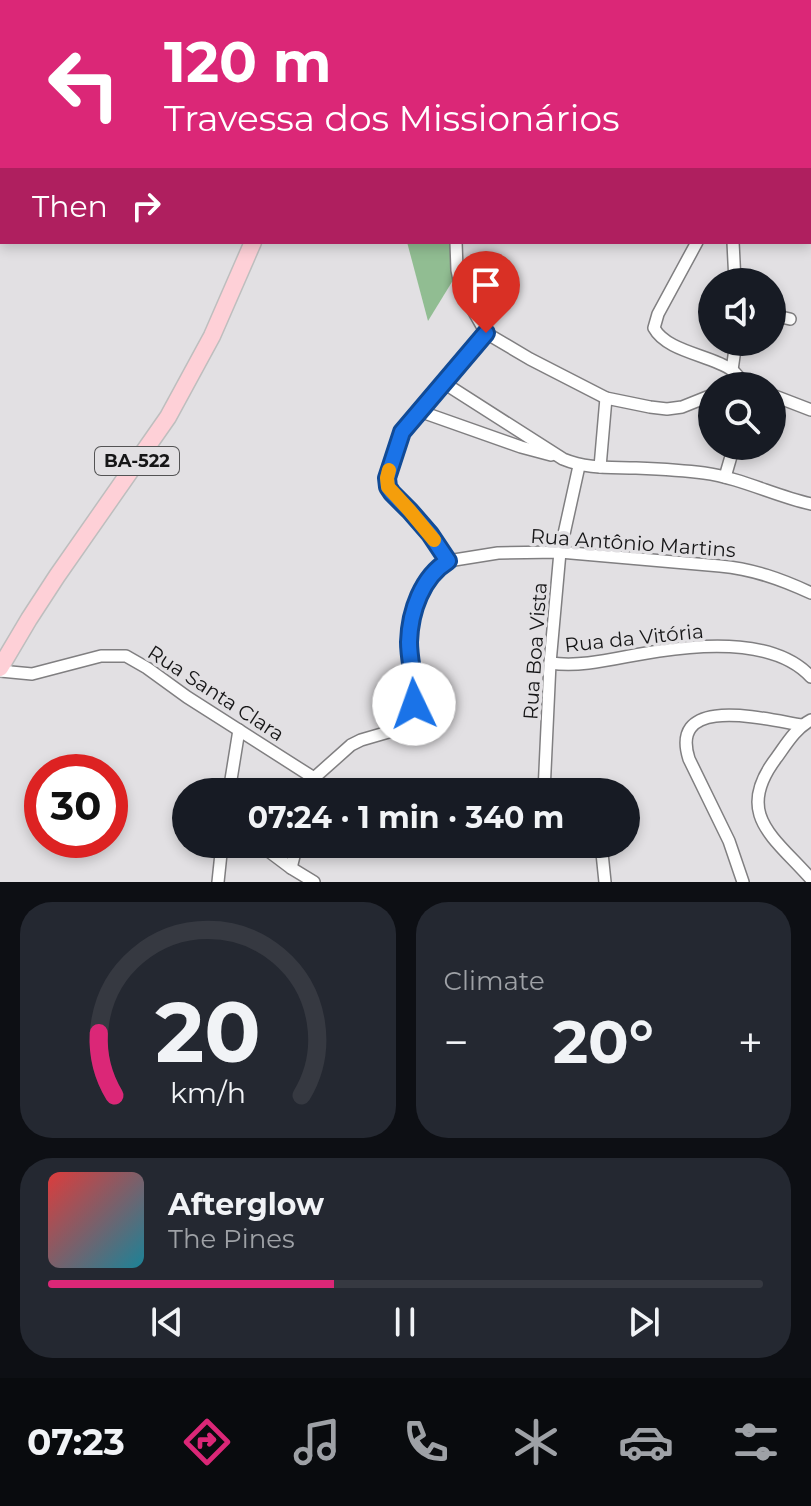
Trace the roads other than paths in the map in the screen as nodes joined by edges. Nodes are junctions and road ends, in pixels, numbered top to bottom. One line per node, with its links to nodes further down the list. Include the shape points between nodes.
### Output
1 (252, 244): 27 (main road, BA-522, via 212,336 168,417 57,576)
2 (456, 244): 8 (street, via 461,289)
3 (696, 244): 10 (street, via 658,314 656,332)
4 (733, 244): 5 (street)
5 (734, 268)
6 (786, 318): 7 (street)
7 (790, 319)
8 (486, 333): 11 (street); 12 (street)
9 (734, 356): 10 (street)
10 (732, 370)
11 (444, 383): 16 (street); 17 (street)
12 (606, 398): 14 (street, via 667,409); 20 (street)
13 (786, 400): 15 (street)
14 (698, 401)
15 (811, 410)
16 (419, 411): 17 (street); 24 (street, via 402,432 387,483)
17 (563, 459): 19 (street)
18 (730, 460): 21 (street)
19 (579, 466): 20 (street); 23 (street, Rua Boa Vista)
20 (600, 467): 21 (street)
21 (725, 477): 22 (street)
22 (811, 504)
23 (560, 552): 24 (street, Rua Antônio Martins); 25 (street, Rua Antônio Martins, via 744,568); 26 (street, Rua Boa Vista)
24 (448, 561): 32 (street, via 429,577 415,607 409,643 415,686 407,722 351,745)
25 (811, 593)
26 (550, 663): 28 (street, Rua da Vitória, via 593,664 662,651 742,647 766,651); 33 (street, Rua Boa Vista)
27 (0, 670): 30 (street, Rua Santa Clara, via 32,674 101,656 126,656)
28 (811, 677)
29 (806, 723): 39 (street, via 766,772 757,804 769,833); 43 (street, via 716,716 697,721 687,733 689,759)
30 (239, 730): 31 (street); 32 (street, Rua Santa Clara)
31 (231, 778)
32 (314, 778)
33 (545, 778)
34 (221, 858): 40 (street)
35 (278, 858): 38 (street)
36 (294, 858): 38 (street)
37 (603, 858): 42 (street)
38 (291, 868): 41 (street)
39 (811, 879)
40 (218, 882)
41 (314, 882)
42 (605, 882)
43 (743, 882)

